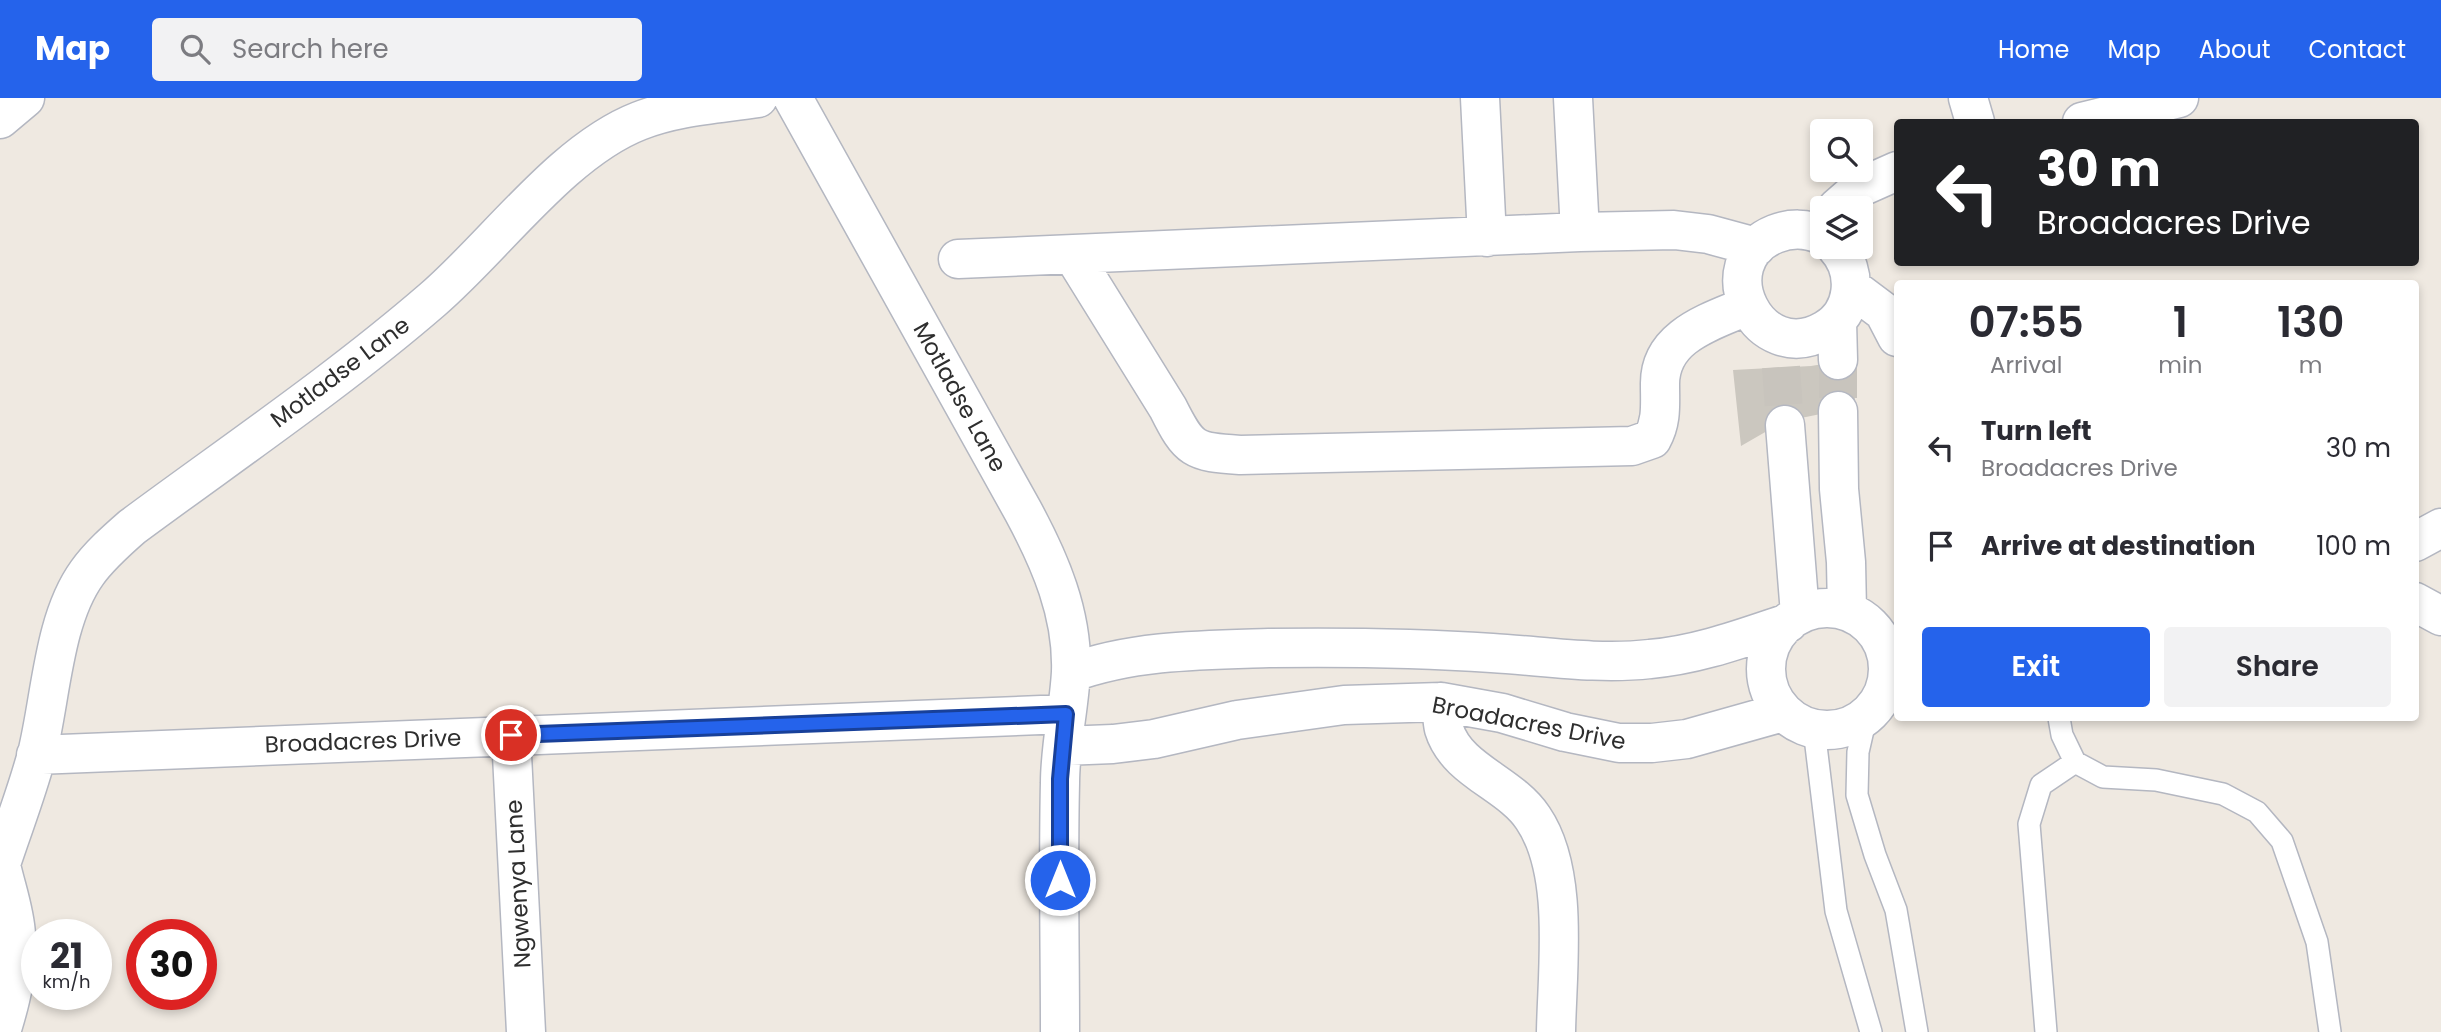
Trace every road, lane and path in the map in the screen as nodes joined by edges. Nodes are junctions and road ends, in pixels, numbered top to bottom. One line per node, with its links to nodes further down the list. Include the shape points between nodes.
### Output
1 (25, 98): 8 (street)
2 (758, 98): 45 (street, Motladse Lane, via 682,109 639,121 603,140 392,334 108,548 87,573 65,618)
3 (793, 98): 38 (street, Motladse Lane, via 1042,546 1068,624)
4 (1480, 98): 15 (street)
5 (1573, 98): 14 (street)
6 (1968, 98): 9 (street)
7 (2179, 98): 10 (street)
8 (0, 118)
9 (1974, 119)
10 (2094, 119)
11 (1894, 172): 12 (street, via 1861,187)
12 (1854, 196)
13 (1810, 229): 16 (street, via 1783,230)
14 (1580, 232): 15 (street); 16 (street, via 1674,230)
15 (1487, 237): 17 (street)
16 (1756, 247): 21 (street, via 1742,275)
17 (1073, 255): 18 (street); 21 (street, via 1189,444 1207,453 1240,456 1632,446 1651,439 1658,428 1660,380 1669,352 1689,331)
18 (958, 259)
19 (1845, 259): 20 (street, via 1850,270)
20 (1844, 305): 21 (street, via 1825,330 1795,338 1781,351); 22 (street, via 1884,312); 23 (street)
21 (1747, 306)
22 (1894, 331)
23 (1838, 360)
24 (1838, 411): 26 (street)
25 (1785, 425): 27 (street)
26 (1839, 489): 27 (street); 37 (street, via 1846,562)
27 (1790, 494): 36 (street)
28 (2441, 528): 29 (street)
29 (2419, 540)
30 (2441, 550): 31 (street)
31 (2419, 552)
32 (2419, 600): 33 (street)
33 (2441, 600)
34 (2419, 602): 35 (street)
35 (2441, 616)
36 (1794, 618): 37 (street, via 1831,608); 38 (street, via 1688,654 1650,659 1606,662 1490,652 1329,647 1223,649 1118,658); 41 (street, via 1775,638 1766,676 1772,696)
37 (1873, 623): 39 (street, via 1888,658)
38 (1071, 673): 43 (street, Motladse Lane)
39 (1883, 697): 41 (street, via 1850,726 1833,730); 53 (lane, via 1858,752 1857,795 1896,911)
40 (1441, 702): 41 (street, Broadacres Drive, via 1619,743 1687,739); 43 (street, Broadacres Drive, via 1344,705 1113,744); 51 (street, via 1443,726 1455,751 1519,800 1542,832 1559,909)
41 (1799, 721): 52 (lane, via 1836,911)
42 (2060, 721): 46 (lane)
43 (1065, 730): 44 (street, Broadacres Drive); 50 (street, Motladse Lane, via 1060,779)
44 (511, 735): 45 (street, Broadacres Drive); 49 (street, Ngwenya Lane)
45 (37, 755): 47 (street, Motladse Lane)
46 (2075, 762): 54 (lane, via 2041,785 2029,824); 55 (lane, via 2103,777 2156,780 2222,794 2257,812 2282,841 2318,942)
47 (0, 866): 48 (street, via 16,934 17,968)
48 (1, 1032)
49 (526, 1032)
50 (1060, 1032)
51 (1556, 1032)
52 (1871, 1032)
53 (1917, 1032)
54 (2046, 1032)
55 (2330, 1032)

